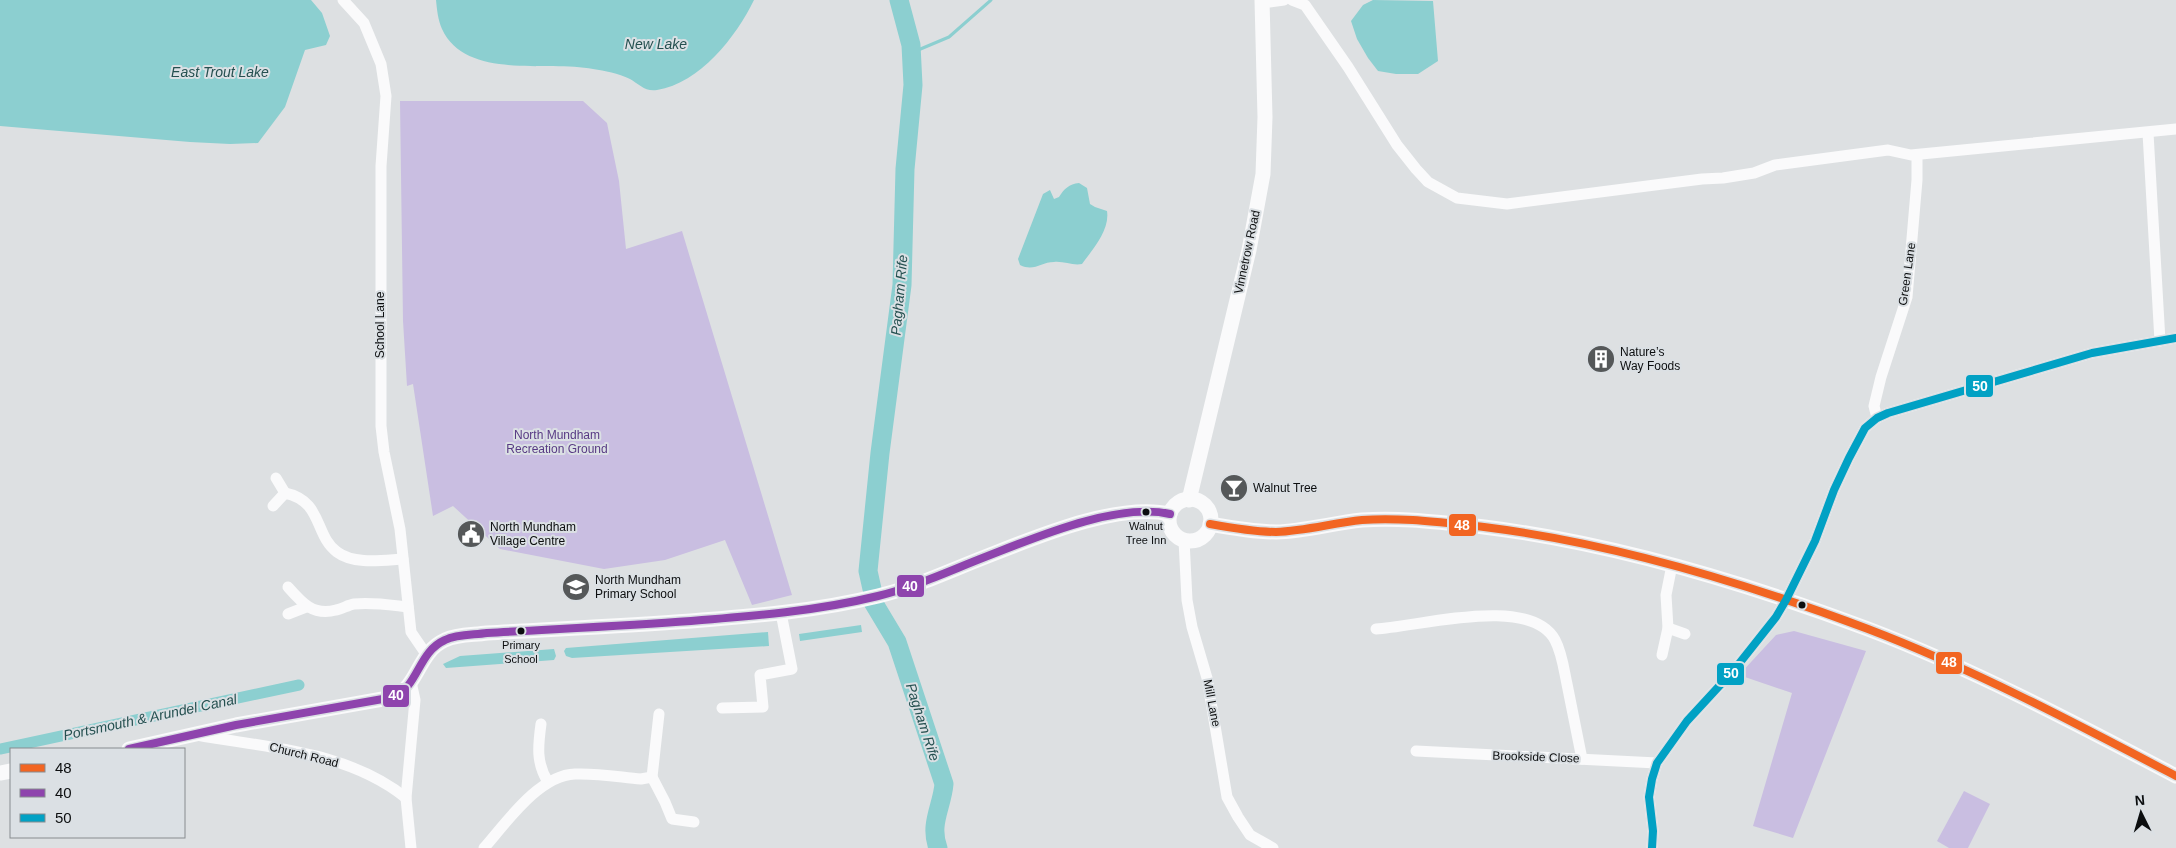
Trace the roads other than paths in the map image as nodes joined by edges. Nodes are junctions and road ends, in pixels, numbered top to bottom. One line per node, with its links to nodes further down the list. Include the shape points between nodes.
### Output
1 (343, 0): 18 (street, School Lane, via 364,23 381,64 386,96 381,166 381,426)
2 (1284, 0): 4 (street)
3 (1292, 0): 7 (street, via 1304,5 1416,169 1428,182 1457,198 1507,204 1723,178 1830,156 1888,150)
4 (1262, 1): 13 (main road, Vinnetrow Road, via 1265,107 1262,174 1250,250)
5 (2176, 129): 6 (street)
6 (2148, 133): 7 (street); 9 (street)
7 (1917, 155): 10 (street, Green Lane, via 1907,298 1881,377 1874,406)
8 (2176, 338): 9 (street)
9 (2160, 340): 10 (street, via 2092,353)
10 (1877, 418): 21 (street, via 1865,428 1849,458)
11 (276, 478): 12 (street)
12 (285, 493): 14 (street); 18 (street, via 302,499 310,507 338,553 353,558)
13 (1189, 500): 15 (main road, via 1178,503); 16 (main road, via 1204,505)
14 (272, 506)
15 (1170, 514): 17 (main road, via 1173,533); 24 (main road, via 1144,511 1097,520 1036,538 900,590)
16 (1210, 524): 17 (main road, via 1198,540); 19 (main road, via 1276,532 1362,520 1414,520 1558,539)
17 (1184, 540): 47 (street, Mill Lane, via 1187,600 1207,678 1228,797 1250,835)
18 (403, 559): 23 (street, School Lane)
19 (1672, 566): 21 (main road); 26 (street, via 1666,595)
20 (288, 587): 22 (street)
21 (1786, 600): 39 (street, via 1760,639 1687,721); 40 (main road, via 1940,660)
22 (306, 607): 23 (street, via 327,612 352,604); 25 (street)
23 (408, 607): 29 (street, School Lane, via 411,632)
24 (781, 613): 29 (main road, via 487,633 450,638); 32 (street, via 792,670 760,675 763,707)
25 (288, 614)
26 (1668, 628): 28 (street); 30 (street)
27 (1376, 629): 38 (street, via 1395,634 1425,622 1486,616 1515,617 1544,628 1555,639 1562,657)
28 (1685, 634)
29 (426, 654): 31 (main road)
30 (1662, 655)
31 (411, 682): 35 (main road, via 400,694 386,699); 43 (street, via 415,700)
32 (722, 708)
33 (659, 714): 41 (street)
34 (541, 724): 42 (street, via 538,754)
35 (193, 735): 36 (main road); 43 (street, Church Road, via 313,755 376,777)
36 (133, 748)
37 (1416, 751): 38 (street, Brookside Close)
38 (1582, 759): 39 (street, Brookside Close)
39 (1657, 764): 48 (street, via 1649,797)
40 (2176, 776)
41 (652, 777): 42 (street, via 574,774); 44 (street, via 672,819)
42 (548, 782): 46 (street)
43 (406, 798): 45 (street)
44 (694, 822)
45 (411, 848)
46 (484, 848)
47 (1273, 848)
48 (1652, 848)

